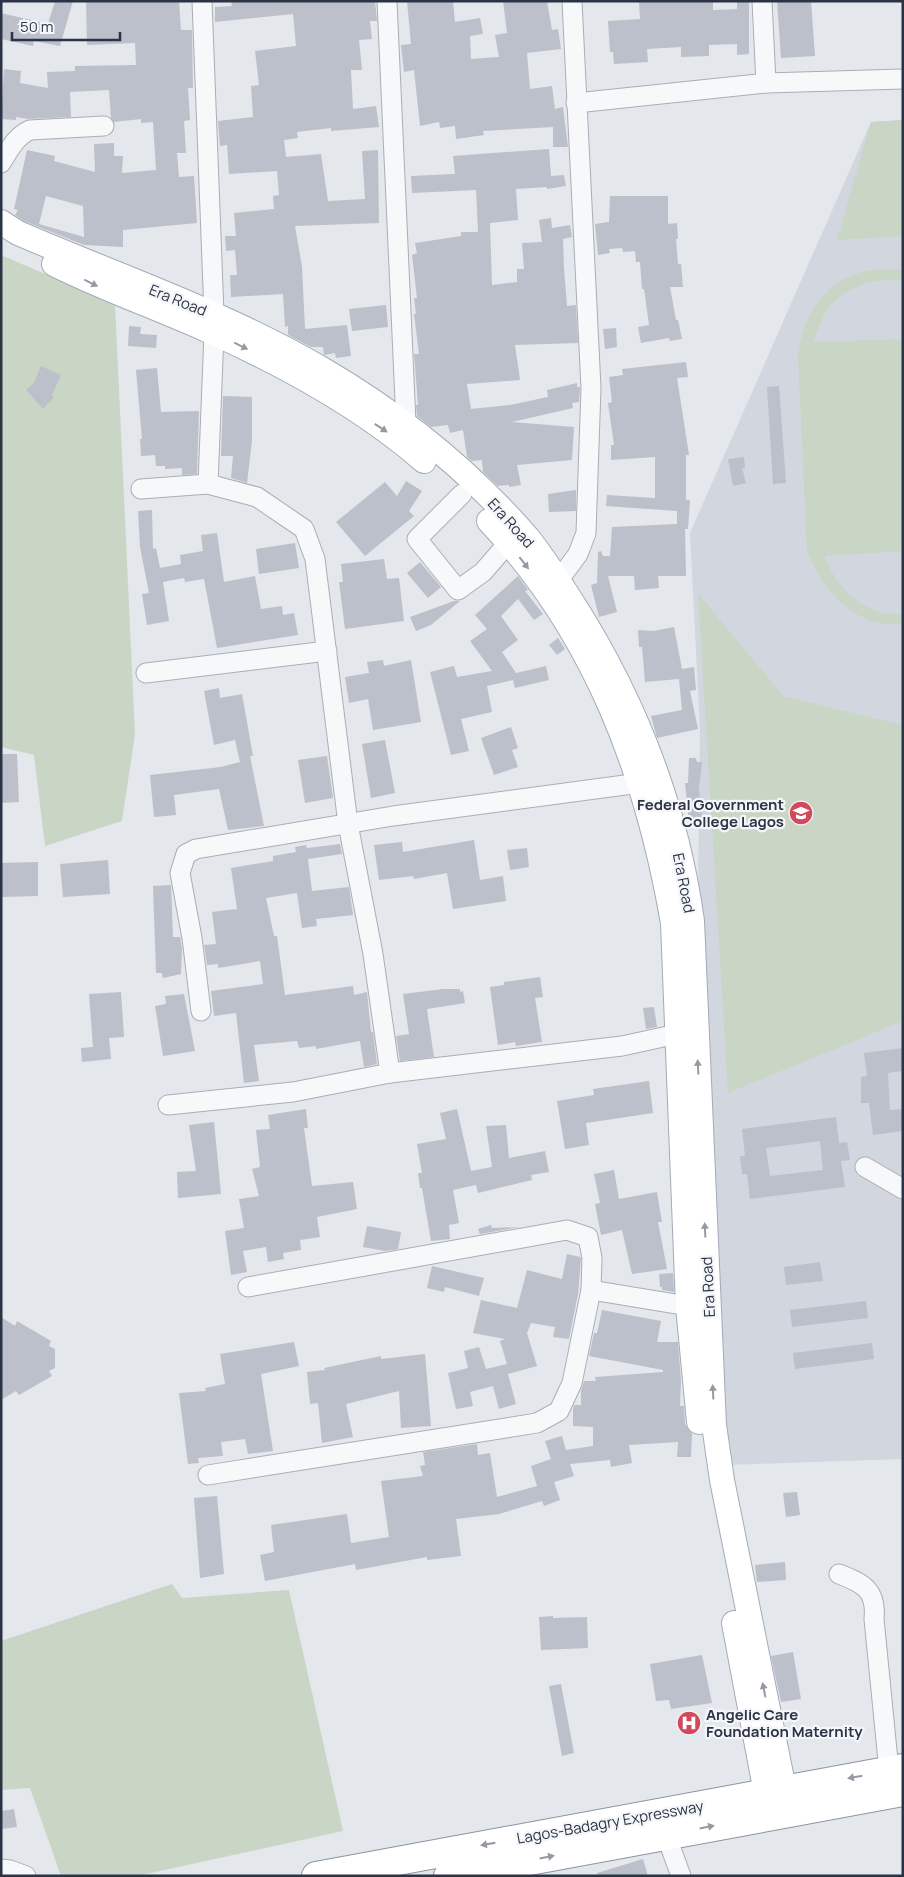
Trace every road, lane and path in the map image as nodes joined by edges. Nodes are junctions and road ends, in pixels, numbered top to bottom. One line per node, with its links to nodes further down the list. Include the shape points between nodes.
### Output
1 (202, 1): 12 (street)
2 (387, 1): 13 (street)
3 (572, 1): 7 (street)
4 (762, 1): 6 (street)
5 (903, 79): 6 (street)
6 (766, 83): 7 (street)
7 (576, 103): 18 (street, via 590,388 586,533 578,554)
8 (104, 126): 9 (street, via 30,130 15,142)
9 (1, 163)
10 (1, 222): 12 (main road, Era Road)
11 (1, 237): 12 (main road, one-way to 12, via 97,286)
12 (214, 324): 13 (main road, Era Road, via 322,369); 14 (street); 16 (main road, one-way to 16, via 400,440)
13 (406, 423): 18 (main road, Era Road, via 468,477 506,516 528,539)
14 (208, 484): 15 (street); 19 (street, via 257,498 304,529 315,559)
15 (141, 489)
16 (462, 494): 17 (main road); 17 (street, via 417,539 458,590 483,572)
17 (509, 542): 21 (main road, one-way to 21, via 586,655)
18 (558, 581): 21 (main road, Era Road, via 599,644)
19 (327, 651): 20 (street); 23 (street)
20 (146, 673)
21 (609, 682): 22 (main road, via 616,715); 36 (main road, Era Road, one-way to 21, via 714,1424 692,931 687,885 656,772 632,710)
22 (640, 783): 23 (street); 25 (main road, via 651,817 673,923)
23 (348, 824): 24 (street, via 196,849 186,854 180,873); 26 (street, via 373,954)
24 (201, 1011)
25 (677, 1034): 26 (street, via 622,1046); 32 (main road)
26 (390, 1073): 27 (street, via 293,1092)
27 (168, 1105)
28 (865, 1167): 29 (street)
29 (903, 1190)
30 (248, 1288): 31 (street, via 567,1230 588,1237 592,1258)
31 (591, 1290): 32 (street); 33 (street, via 572,1383 559,1411 537,1423)
32 (688, 1306): 36 (main road, via 707,1480)
33 (208, 1474)
34 (839, 1574): 35 (street, via 864,1584 876,1605 874,1619)
35 (898, 1777): 36 (highway, Lagos-Badagry Expressway, one-way to 36); 37 (highway, Lagos-Badagry Expressway, one-way to 35)
36 (775, 1791): 40 (highway, Lagos-Badagry Expressway, one-way to 40)
37 (666, 1835): 41 (highway, Lagos-Badagry Expressway, one-way to 37); 42 (street)
38 (1, 1869): 39 (street)
39 (26, 1876)
40 (316, 1876)
41 (448, 1876)
42 (680, 1876)

